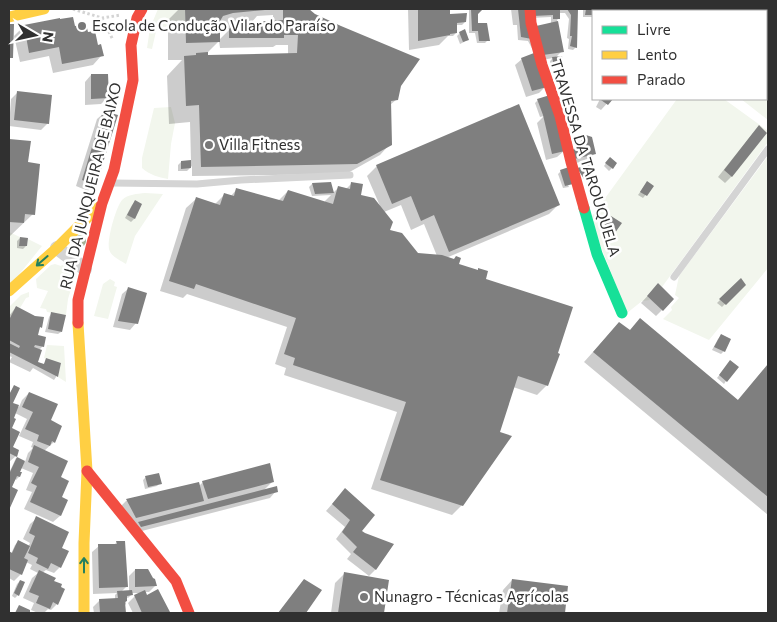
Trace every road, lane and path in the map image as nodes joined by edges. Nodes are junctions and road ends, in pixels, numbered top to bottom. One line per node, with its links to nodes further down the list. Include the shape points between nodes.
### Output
1 (44, 9): 5 (street)
2 (73, 9): 6 (path, via 102,18)
3 (142, 9): 9 (street, RUA DA JUNQUEIRA DE BAIXO, via 131,45 133,80)
4 (530, 9): 15 (street, TRAVESSA DA TAROUQUELA, via 542,65 560,116 597,254)
5 (9, 17)
6 (115, 43)
7 (768, 149): 13 (lane)
8 (350, 175): 9 (lane, via 197,184)
9 (110, 183): 10 (street, RUA DA JUNQUEIRA DE BAIXO)
10 (102, 203): 11 (street); 12 (street, RUA DA JUNQUEIRA DE BAIXO)
11 (58, 248): 12 (street); 14 (street, one-way to 14)
12 (85, 268): 16 (street, RUA DA JUNQUEIRA DE BAIXO, via 78,300)
13 (674, 276)
14 (9, 291)
15 (622, 313)
16 (87, 471): 17 (street, RUA DA JUNQUEIRA DE BAIXO, one-way to 16); 18 (street, via 176,581)
17 (84, 613)
18 (189, 613)

